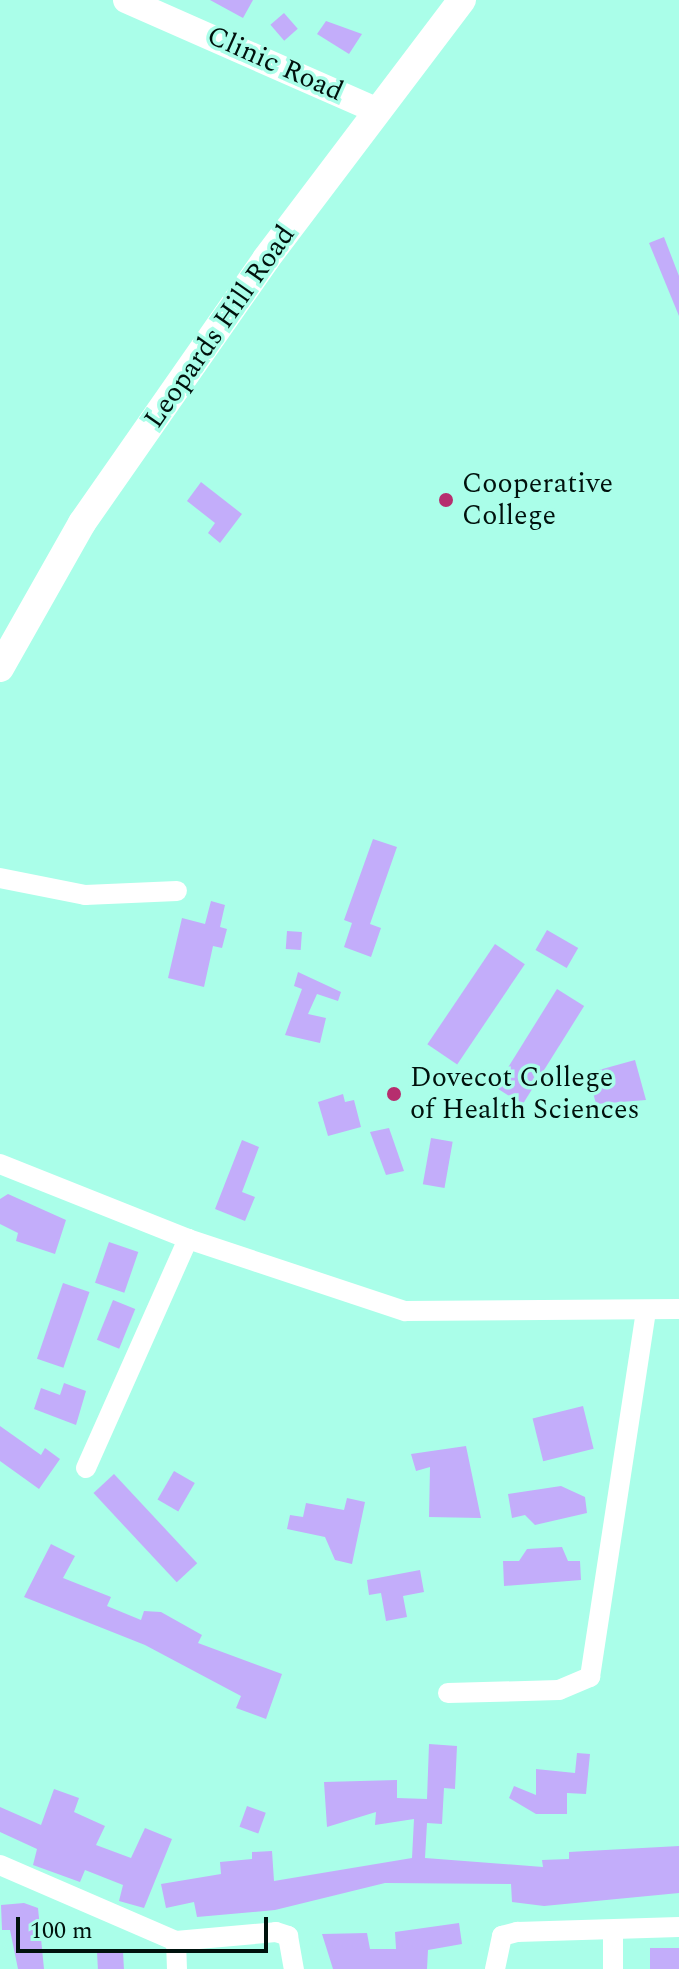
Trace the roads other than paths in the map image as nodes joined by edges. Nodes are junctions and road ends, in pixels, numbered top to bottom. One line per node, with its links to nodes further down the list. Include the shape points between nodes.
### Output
1 (126, 0): 3 (street, Clinic Road)
2 (462, 0): 3 (main road, Leopards Hill Road)
3 (378, 111): 4 (main road, Leopards Hill Road, via 82,523)
4 (0, 668)
5 (0, 878): 6 (street, via 85,895)
6 (177, 891)
7 (0, 1164): 8 (street)
8 (188, 1239): 10 (street, via 405,1311); 11 (street)
9 (679, 1309): 10 (street)
10 (646, 1311): 12 (street, via 590,1677 559,1690)
11 (86, 1468)
12 (448, 1693)
13 (0, 1865): 16 (street)
14 (679, 1927): 15 (street)
15 (613, 1930): 19 (street, via 502,1936); 20 (street)
16 (176, 1941): 17 (street); 18 (street, via 276,1932 288,1936)
17 (177, 1969)
18 (294, 1969)
19 (495, 1969)
20 (613, 1969)

